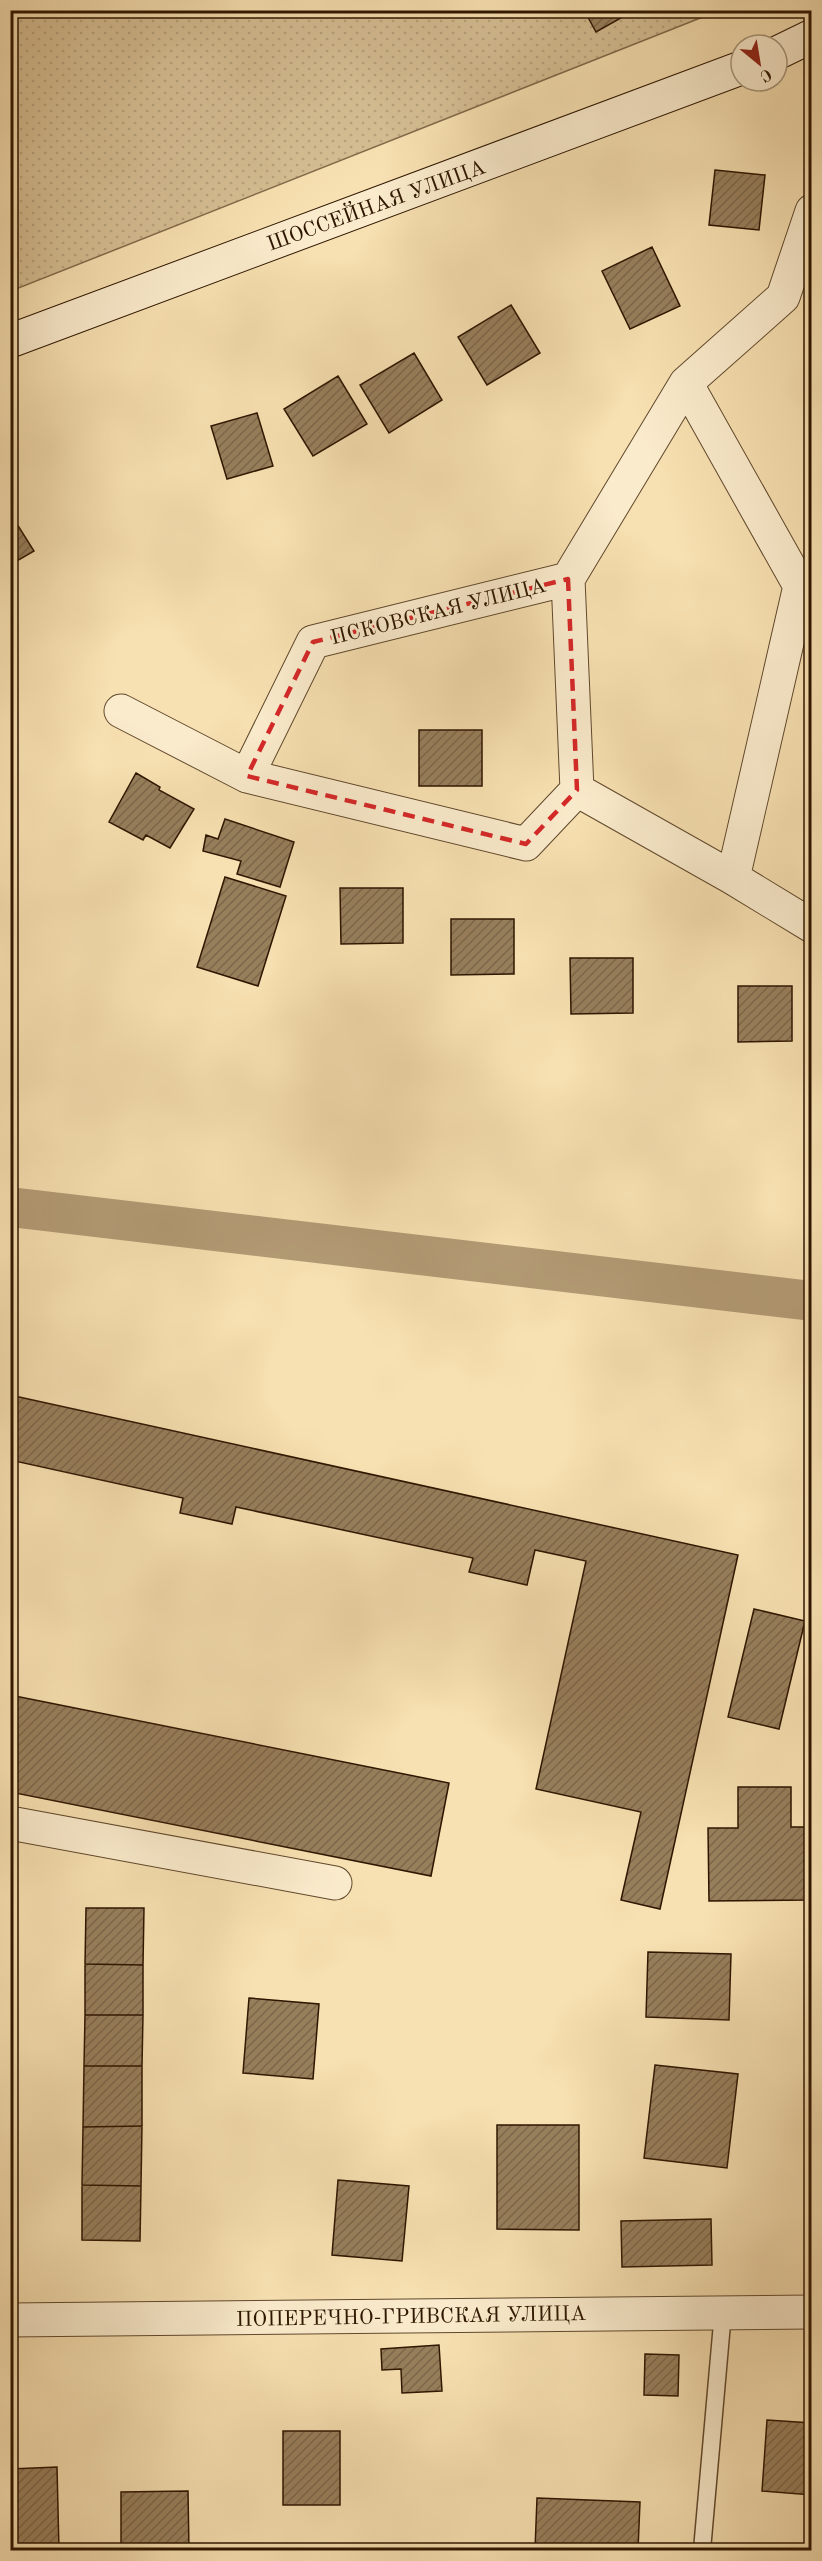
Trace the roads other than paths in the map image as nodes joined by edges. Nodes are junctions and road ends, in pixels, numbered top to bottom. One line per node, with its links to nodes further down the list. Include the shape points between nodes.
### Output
1 (812, 36): 2 (street)
2 (789, 47)
3 (729, 72): 5 (street, ШОССЕЙНАЯ УЛИЦА)
4 (812, 211): 6 (street, ПСКОВСКАЯ УЛИЦА, via 783,297)
5 (10, 341)
6 (686, 382): 7 (street, ПСКОВСКАЯ УЛИЦА); 8 (street)
7 (568, 579): 10 (street, ПСКОВСКАЯ УЛИЦА, via 313,642); 11 (street, ПСКОВСКАЯ УЛИЦА)
8 (806, 585): 12 (street)
9 (121, 711): 10 (street)
10 (247, 776): 11 (street, via 526,844)
11 (577, 790): 12 (street)
12 (733, 878): 13 (street)
13 (812, 926)
14 (10, 1823): 15 (street)
15 (335, 1883)
16 (723, 2312): 17 (street, ПОПЕРЕЧНО-ГРИВСКАЯ УЛИЦА); 18 (street, ПОПЕРЕЧНО-ГРИВСКАЯ УЛИЦА); 19 (lane)
17 (812, 2312)
18 (10, 2320)
19 (702, 2550)

